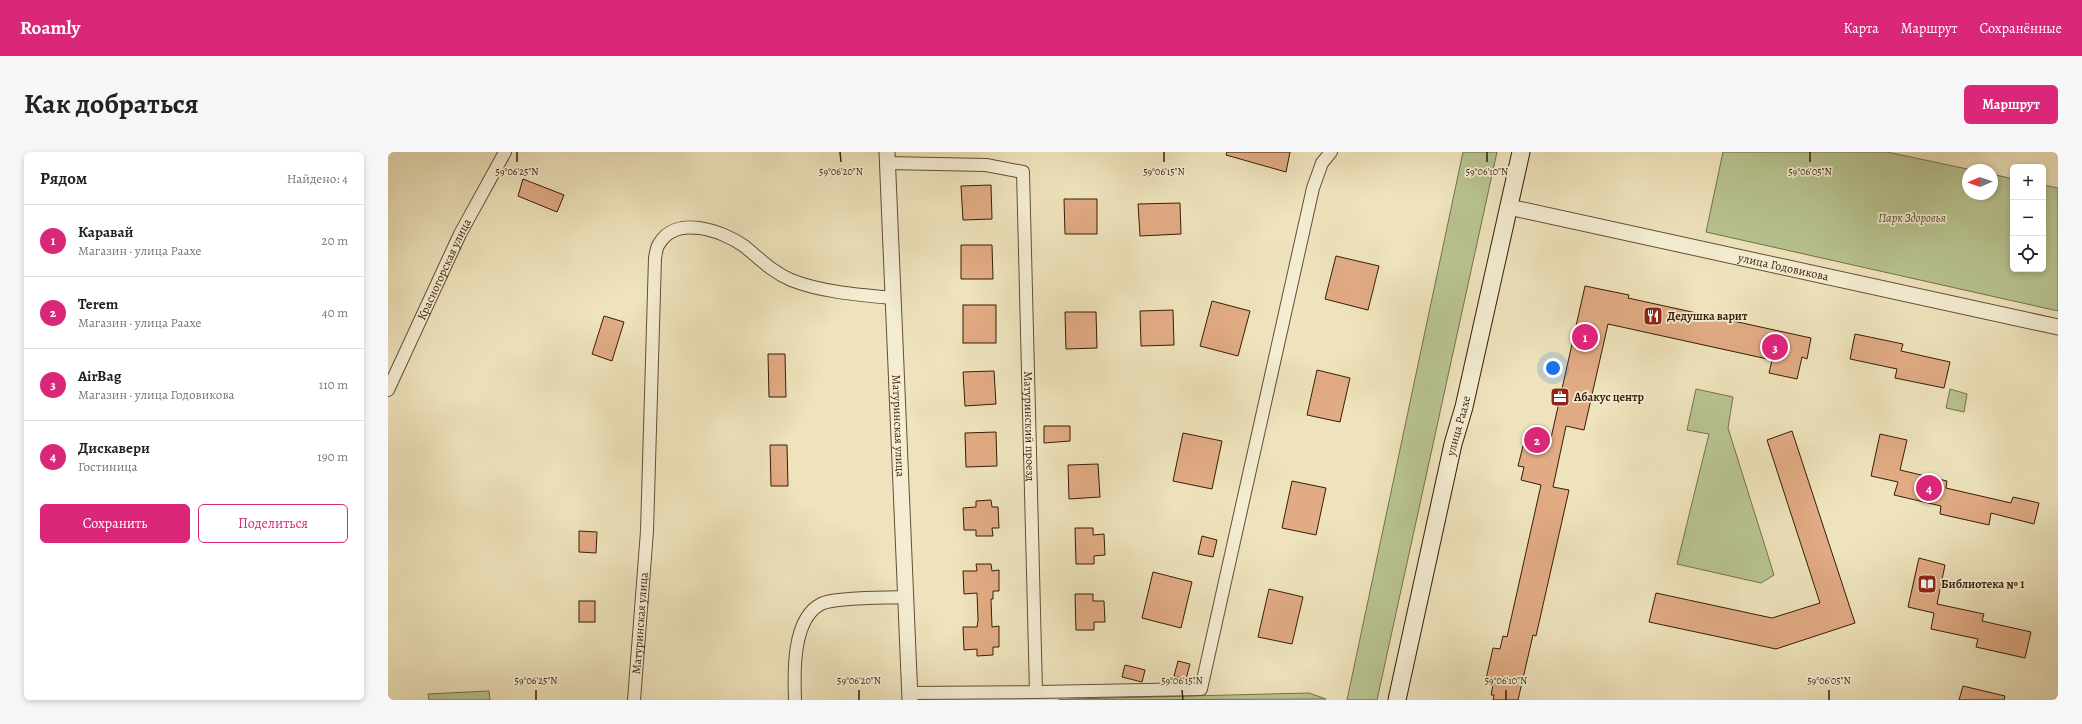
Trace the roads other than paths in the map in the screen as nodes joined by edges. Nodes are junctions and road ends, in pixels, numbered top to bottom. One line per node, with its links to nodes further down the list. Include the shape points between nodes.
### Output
1 (505, 152): 8 (street, Красногорская улица, via 460,234)
2 (1330, 152): 10 (street, via 1322,164 1313,188 1201,690)
3 (1521, 152): 5 (main road, улица Раахе)
4 (887, 158): 6 (street, Матуринская улица); 10 (street, Матуринский проезд, via 986,165 1023,172)
5 (1509, 207): 7 (street, улица Годовикова); 14 (main road, улица Раахе, via 1464,407 1453,444)
6 (893, 298): 9 (street, Матуринская улица); 12 (street, Матуринская улица, via 845,294 792,280 765,264 743,246 722,234 703,229 683,228 670,232 659,244 655,258 647,531)
7 (2058, 327)
8 (388, 390)
9 (905, 597): 11 (street, Матуринская улица); 13 (street, via 829,601 814,609 800,632 794,678)
10 (1036, 692): 11 (street)
11 (909, 697)
12 (634, 700)
13 (795, 700)
14 (1397, 700)

